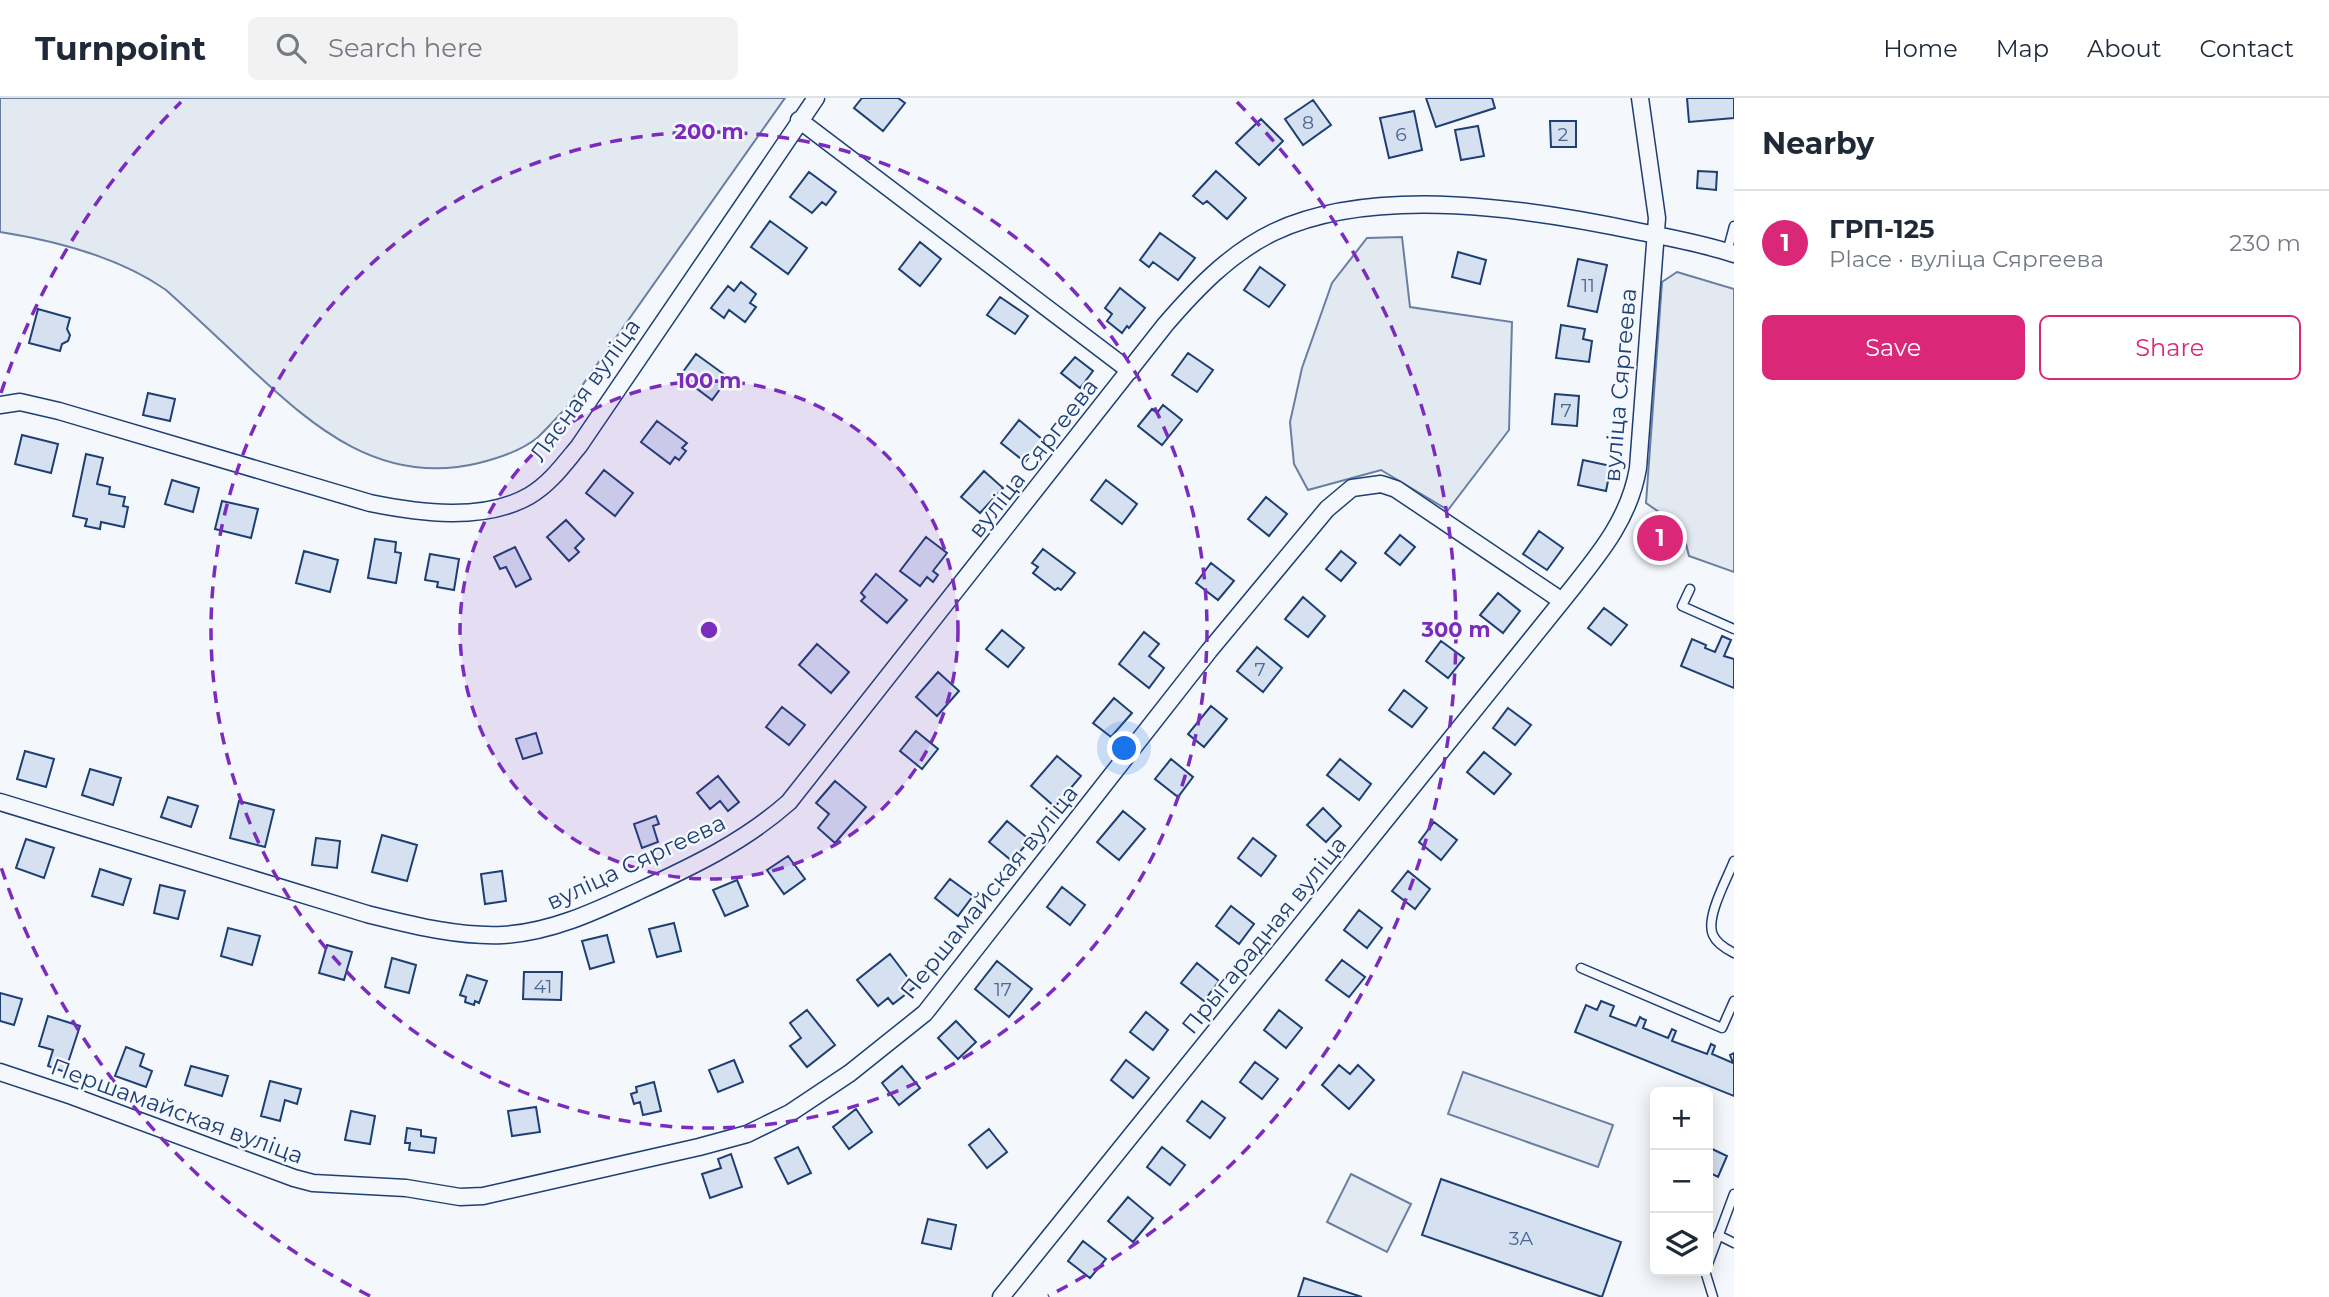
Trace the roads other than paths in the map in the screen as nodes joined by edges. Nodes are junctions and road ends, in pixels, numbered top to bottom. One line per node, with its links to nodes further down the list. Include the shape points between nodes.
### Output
1 (816, 98): 3 (street, Лясная вуліца)
2 (1640, 98): 5 (street)
3 (799, 120): 7 (street, вуліца Сяргеева); 8 (street, Лясная вуліца, via 579,446 530,495 506,505 454,513 398,509 59,411 20,402)
4 (1734, 226): 6 (lane)
5 (1656, 235): 6 (street, вуліца Сяргеева); 7 (street, вуліца Сяргеева, via 1561,217 1454,206 1385,206 1319,217 1273,233 1228,261 1186,300); 10 (street, вуліца Сяргеева, via 1635,489 1615,531)
6 (1731, 253)
7 (1130, 370): 12 (street, вуліца Сяргеева, via 789,802 720,853 568,922 504,934 424,928)
8 (0, 405)
9 (1690, 589): 11 (lane, via 1682,606)
10 (1562, 601): 17 (street, Першамайская вуліца, via 1396,489 1381,484 1352,488 1327,509 1209,651 925,1013 850,1073 790,1113 718,1143 505,1193 460,1197 313,1182 274,1172); 23 (street, Прыгарадная вуліца)
11 (1734, 629)
12 (0, 802)
13 (1734, 862): 14 (lane, via 1711,919 1712,934)
14 (1734, 953)
15 (1581, 968): 16 (lane, via 1722,1028)
16 (1734, 1001)
17 (0, 1072)
18 (1734, 1194): 19 (lane)
19 (1718, 1235): 20 (lane); 21 (lane)
20 (1734, 1243)
21 (1713, 1250)
22 (1707, 1276): 24 (lane)
23 (1001, 1297)
24 (1713, 1297)

